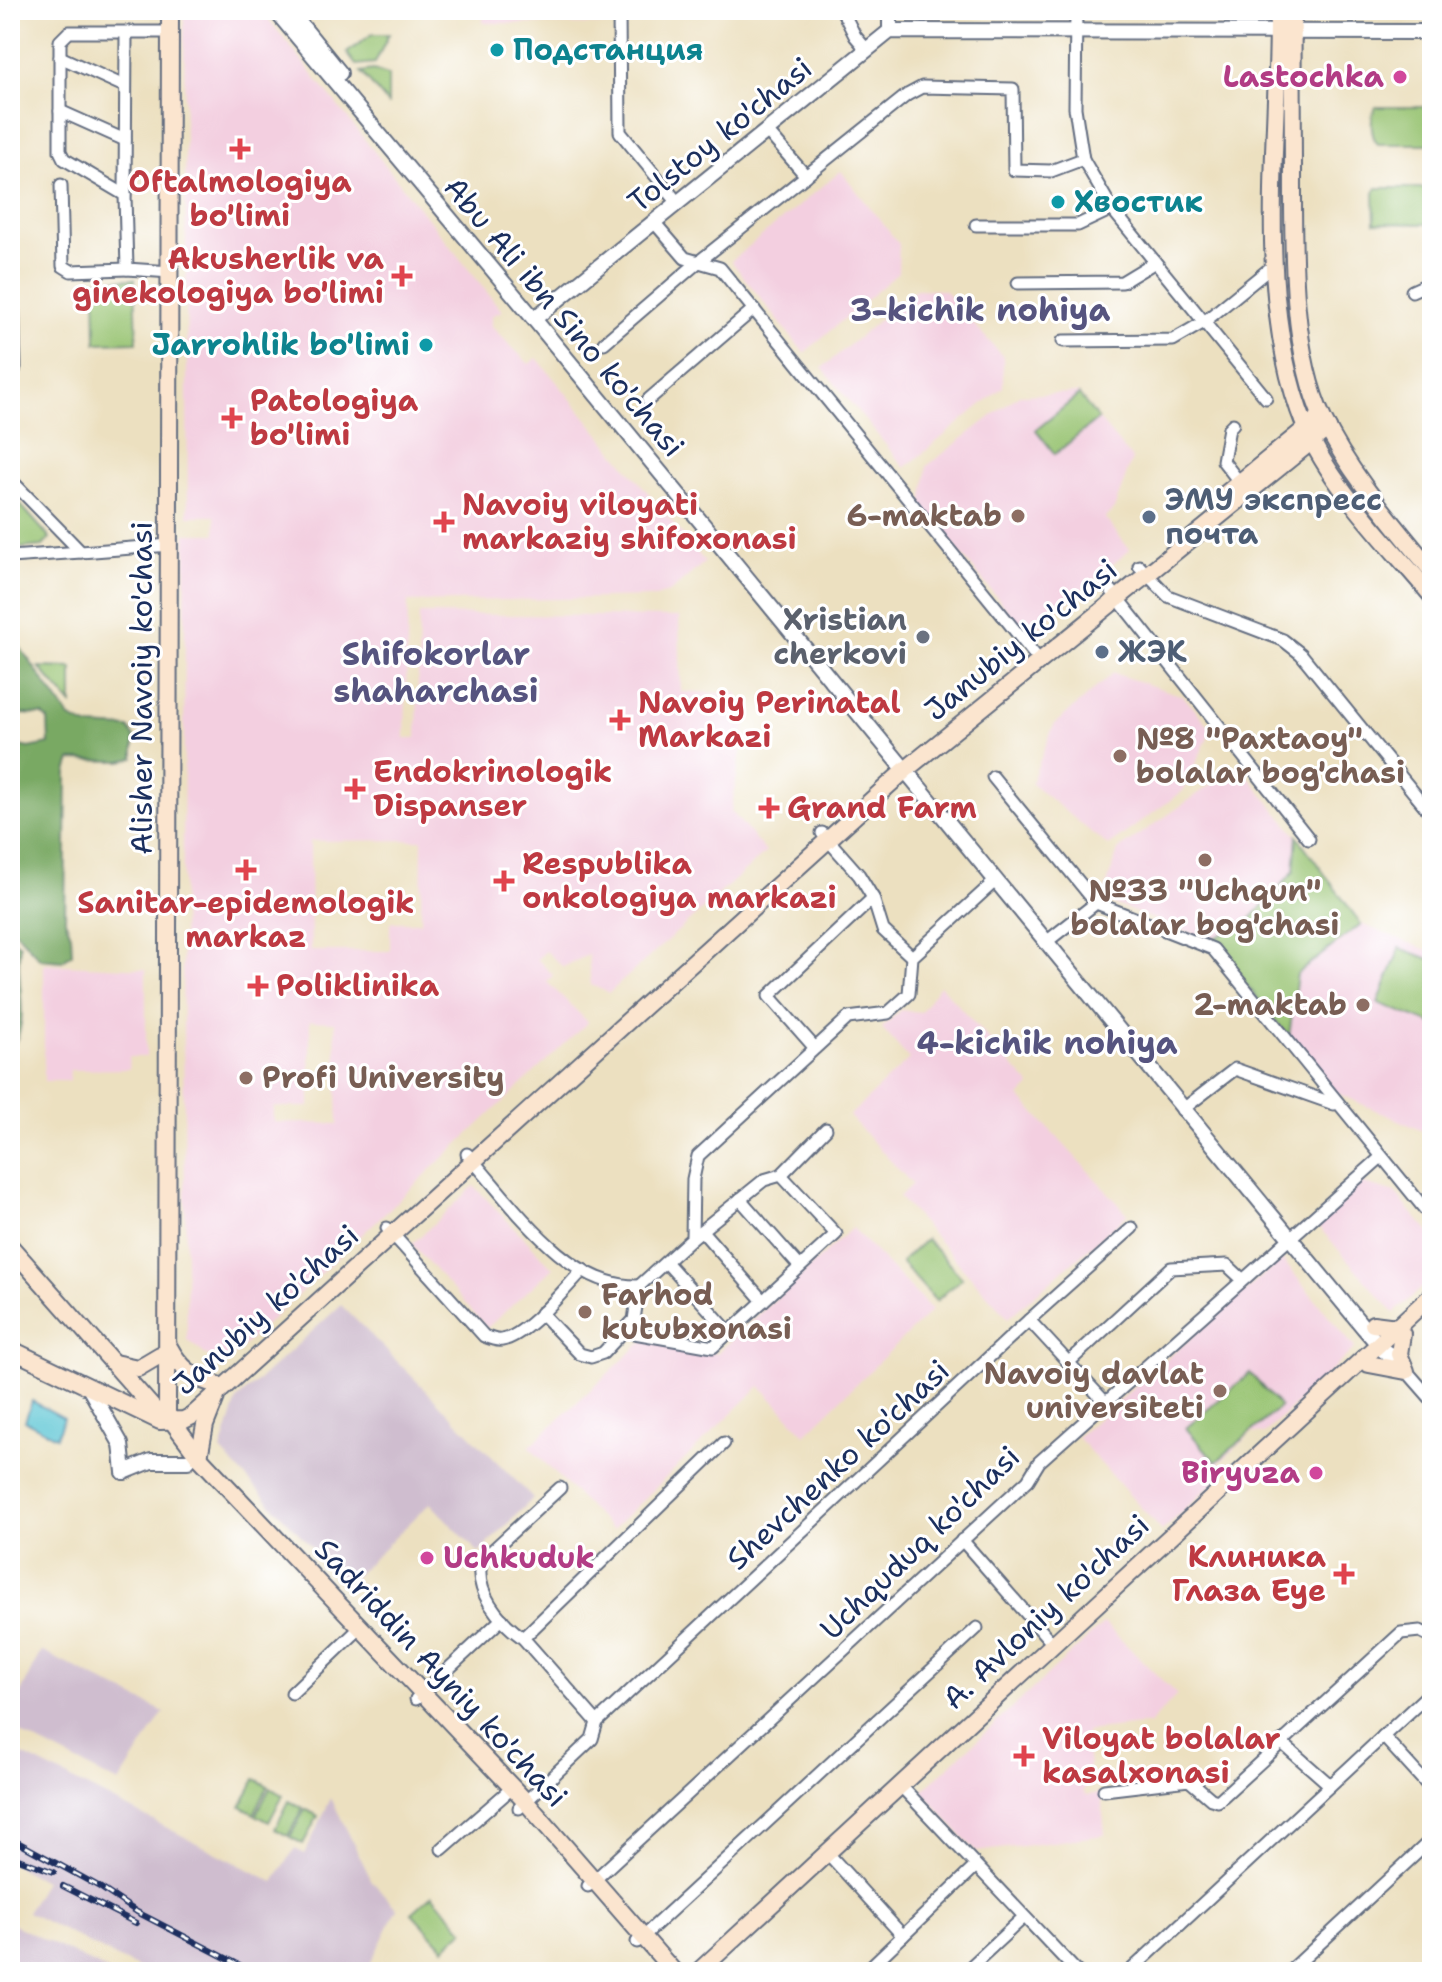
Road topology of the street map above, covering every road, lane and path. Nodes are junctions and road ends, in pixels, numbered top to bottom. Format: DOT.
graph roads {
  1 [pos="13,10"];
  2 [pos="160,10"];
  3 [pos="170,10"];
  4 [pos="275,10"];
  5 [pos="289,10"];
  6 [pos="619,10"];
  7 [pos="842,10"];
  8 [pos="890,10"];
  9 [pos="1076,10"];
  10 [pos="1278,10"];
  11 [pos="1293,10"];
  12 [pos="1077,30"];
  13 [pos="890,31"];
  14 [pos="1286,31"];
  15 [pos="165,32"];
  16 [pos="1432,32"];
  17 [pos="10,33"];
  18 [pos="126,33"];
  19 [pos="867,50"];
  20 [pos="60,57"];
  21 [pos="124,86"];
  22 [pos="60,111"];
  23 [pos="767,131"];
  24 [pos="125,140"];
  25 [pos="1083,159"];
  26 [pos="10,172"];
  27 [pos="806,176"];
  28 [pos="61,185"];
  29 [pos="10,193"];
  30 [pos="125,195"];
  31 [pos="678,203"];
  32 [pos="1112,209"];
  33 [pos="654,222"];
  34 [pos="976,225"];
  35 [pos="1155,262"];
  36 [pos="697,263"];
  37 [pos="1274,265"];
  38 [pos="127,269"];
  39 [pos="166,272"];
  40 [pos="1432,282"];
  41 [pos="1018,283"];
  42 [pos="1412,291"];
  43 [pos="754,309"];
  44 [pos="537,317"];
  45 [pos="1204,322"];
  46 [pos="12,339"];
  47 [pos="1063,341"];
  48 [pos="604,343"];
  49 [pos="10,387"];
  50 [pos="1266,398"];
  51 [pos="648,400"];
  52 [pos="1325,422"];
  53 [pos="1233,424"];
  54 [pos="1309,433"];
  55 [pos="10,479"];
  56 [pos="1240,483"];
  57 [pos="166,545"];
  58 [pos="81,552"];
  59 [pos="10,557"];
  60 [pos="1142,570"];
  61 [pos="1432,571"];
  62 [pos="1111,590"];
  63 [pos="1432,596"];
  64 [pos="1034,654"];
  65 [pos="904,765"];
  66 [pos="993,777"];
  67 [pos="1432,815"];
  68 [pos="825,837"];
  69 [pos="1309,839"];
  70 [pos="994,882"];
  71 [pos="873,898"];
  72 [pos="1096,903"];
  73 [pos="1048,940"];
  74 [pos="912,957"];
  75 [pos="815,1048"];
  76 [pos="1337,1105"];
  77 [pos="1186,1108"];
  78 [pos="826,1129"];
  79 [pos="470,1157"];
  80 [pos="1380,1158"];
  81 [pos="781,1175"];
  82 [pos="740,1199"];
  83 [pos="1432,1218"];
  84 [pos="1132,1228"];
  85 [pos="390,1231"];
  86 [pos="697,1235"];
  87 [pos="1292,1236"];
  88 [pos="10,1246"];
  89 [pos="666,1262"];
  90 [pos="800,1267"];
  91 [pos="583,1270"];
  92 [pos="1242,1279"];
  93 [pos="639,1286"];
  94 [pos="1432,1295"];
  95 [pos="763,1301"];
  96 [pos="1432,1307"];
  97 [pos="541,1313"];
  98 [pos="1029,1320"];
  99 [pos="623,1331"];
  100 [pos="729,1332"];
  101 [pos="1388,1342"];
  102 [pos="10,1349"];
  103 [pos="164,1350"];
  104 [pos="1366,1361"];
  105 [pos="1069,1362"];
  106 [pos="114,1363"];
  107 [pos="217,1387"];
  108 [pos="91,1391"];
  109 [pos="1432,1400"];
  110 [pos="1105,1402"];
  111 [pos="161,1415"];
  112 [pos="724,1443"];
  113 [pos="194,1459"];
  114 [pos="560,1488"];
  115 [pos="962,1540"];
  116 [pos="502,1619"];
  117 [pos="977,1628"];
  118 [pos="357,1630"];
  119 [pos="1432,1637"];
  120 [pos="523,1638"];
  121 [pos="1053,1644"];
  122 [pos="1432,1691"];
  123 [pos="292,1693"];
  124 [pos="419,1696"];
  125 [pos="597,1722"];
  126 [pos="1383,1736"];
  127 [pos="1281,1742"];
  128 [pos="1330,1785"];
  129 [pos="903,1788"];
  130 [pos="1104,1790"];
  131 [pos="1432,1790"];
  132 [pos="509,1791"];
  133 [pos="522,1805"];
  134 [pos="1432,1839"];
  135 [pos="442,1849"];
  136 [pos="833,1859"];
  137 [pos="976,1866"];
  138 [pos="592,1883"];
  139 [pos="1024,1917"];
  140 [pos="903,1936"];
  141 [pos="640,1939"];
  142 [pos="667,1968"];
  143 [pos="710,1970"];
  144 [pos="865,1972"];
  145 [pos="965,1972"];
  146 [pos="1077,1972"];
  147 [pos="1129,1972"];
  148 [pos="1289,1972"];
  1 -- 17 [label="street"];
  2 -- 15 [label="main road, Alisher Navoiy ko'chasi"];
  3 -- 15 [label="main road, Alisher Navoiy ko'chasi"];
  4 -- 44 [label="street, Abu Ali ibn Sino ko'chasi"];
  5 -- 44 [label="street, Abu Ali ibn Sino ko'chasi"];
  6 -- 31 [label="street"];
  7 -- 19 [label="street"];
  8 -- 13 [label="street"];
  9 -- 12 [label="street"];
  10 -- 14 [label="main road"];
  11 -- 14 [label="main road"];
  12 -- 13 [label="street"];
  12 -- 14 [label="street"];
  12 -- 25 [label="street"];
  13 -- 19 [label="street, Tolstoy ko'chasi"];
  14 -- 16 [label="street"];
  14 -- 37 [label="main road"];
  14 -- 52 [label="main road"];
  15 -- 18 [label="street"];
  15 -- 39 [label="main road, Alisher Navoiy ko'chasi"];
  18 -- 20 [label="street"];
  18 -- 21 [label="street"];
  19 -- 23 [label="street, Tolstoy ko'chasi"];
  20 -- 21 [label="street"];
  20 -- 22 [label="street"];
  21 -- 24 [label="street"];
  22 -- 24 [label="street"];
  22 -- 30 [label="street"];
  23 -- 27 [label="street"];
  23 -- 31 [label="street, Tolstoy ko'chasi"];
  24 -- 30 [label="street"];
  25 -- 27 [label="street"];
  25 -- 32 [label="street"];
  26 -- 29 [label="street"];
  27 -- 36 [label="street"];
  28 -- 38 [label="street"];
  29 -- 46 [label="street"];
  30 -- 38 [label="street"];
  31 -- 33 [label="street, Tolstoy ko'chasi"];
  32 -- 34 [label="street"];
  32 -- 35 [label="street"];
  33 -- 36 [label="street"];
  33 -- 44 [label="street, Tolstoy ko'chasi"];
  35 -- 41 [label="street"];
  35 -- 45 [label="street"];
  36 -- 43 [label="street"];
  36 -- 48 [label="street"];
  37 -- 45 [label="street"];
  37 -- 54 [label="main road"];
  38 -- 39 [label="street"];
  39 -- 57 [label="main road, Alisher Navoiy ko'chasi"];
  40 -- 42 [label="street"];
  43 -- 51 [label="street"];
  43 -- 64 [label="street"];
  44 -- 65 [label="street, Abu Ali ibn Sino ko'chasi"];
  45 -- 47 [label="street"];
  45 -- 50 [label="street"];
  46 -- 49 [label="street"];
  52 -- 54 [label="main road, Janubiy ko'chasi"];
  52 -- 61 [label="main road"];
  53 -- 56 [label="street"];
  54 -- 56 [label="main road, Janubiy ko'chasi"];
  54 -- 60 [label="main road, Janubiy ko'chasi"];
  54 -- 63 [label="main road"];
  55 -- 58 [label="street"];
  56 -- 60 [label="main road, Janubiy ko'chasi"];
  57 -- 58 [label="street"];
  57 -- 103 [label="main road, Alisher Navoiy ko'chasi"];
  58 -- 59 [label="street"];
  60 -- 62 [label="main road, Janubiy ko'chasi"];
  60 -- 65 [label="main road, Janubiy ko'chasi"];
  60 -- 67 [label="street"];
  62 -- 64 [label="main road, Janubiy ko'chasi"];
  62 -- 69 [label="street"];
  64 -- 65 [label="main road, Janubiy ko'chasi"];
  65 -- 68 [label="main road, Janubiy ko'chasi"];
  65 -- 70 [label="street, Abu Ali ibn Sino ko'chasi"];
  65 -- 73 [label="street, Abu Ali ibn Sino ko'chasi"];
  66 -- 72 [label="street"];
  68 -- 71 [label="street"];
  68 -- 79 [label="main road, Janubiy ko'chasi"];
  70 -- 73 [label="street, Abu Ali ibn Sino ko'chasi"];
  70 -- 74 [label="street"];
  71 -- 74 [label="street"];
  71 -- 75 [label="street"];
  72 -- 73 [label="street"];
  72 -- 76 [label="street"];
  73 -- 77 [label="street, Abu Ali ibn Sino ko'chasi"];
  74 -- 75 [label="street"];
  75 -- 86 [label="street"];
  76 -- 77 [label="street"];
  76 -- 80 [label="street"];
  77 -- 87 [label="street, Abu Ali ibn Sino ko'chasi"];
  78 -- 81 [label="street"];
  79 -- 85 [label="main road, Janubiy ko'chasi"];
  79 -- 91 [label="street"];
  80 -- 83 [label="street"];
  80 -- 87 [label="street, Uchquduq ko'chasi"];
  81 -- 82 [label="street"];
  81 -- 90 [label="street"];
  82 -- 86 [label="street"];
  82 -- 90 [label="street"];
  84 -- 98 [label="street, Shevchenko ko'chasi"];
  85 -- 97 [label="street"];
  85 -- 107 [label="main road, Janubiy ko'chasi"];
  86 -- 89 [label="street"];
  86 -- 95 [label="street"];
  87 -- 92 [label="street, Uchquduq ko'chasi"];
  87 -- 101 [label="street, Abu Ali ibn Sino ko'chasi"];
  88 -- 106 [label="main road, Sadriddin Ayniy ko'chasi"];
  89 -- 93 [label="street"];
  89 -- 100 [label="street"];
  90 -- 95 [label="street"];
  91 -- 93 [label="street"];
  91 -- 97 [label="street"];
  92 -- 105 [label="street"];
  92 -- 110 [label="street, Uchquduq ko'chasi"];
  93 -- 99 [label="street"];
  94 -- 101 [label="main road, A. Avloniy ko'chasi"];
  95 -- 100 [label="street"];
  96 -- 101 [label="main road, A. Avloniy ko'chasi"];
  97 -- 99 [label="street"];
  98 -- 105 [label="street"];
  98 -- 125 [label="street, Shevchenko ko'chasi"];
  99 -- 100 [label="street"];
  101 -- 104 [label="main road, A. Avloniy ko'chasi"];
  101 -- 104 [label="main road"];
  101 -- 109 [label="street, Abu Ali ibn Sino ko'chasi"];
  102 -- 108 [label="main road"];
  103 -- 106 [label="main road"];
  103 -- 107 [label="main road"];
  103 -- 111 [label="main road, Alisher Navoiy ko'chasi"];
  104 -- 121 [label="main road, A. Avloniy ko'chasi"];
  104 -- 129 [label="main road, A. Avloniy ko'chasi"];
  105 -- 110 [label="street"];
  106 -- 111 [label="main road, Sadriddin Ayniy ko'chasi"];
  107 -- 111 [label="main road, Janubiy ko'chasi"];
  107 -- 113 [label="main road"];
  108 -- 111 [label="main road"];
  108 -- 113 [label="street"];
  110 -- 115 [label="street, Uchquduq ko'chasi"];
  111 -- 113 [label="main road, Sadriddin Ayniy ko'chasi"];
  112 -- 120 [label="street"];
  113 -- 118 [label="main road, Sadriddin Ayniy ko'chasi"];
  114 -- 116 [label="street"];
  115 -- 121 [label="street"];
  115 -- 138 [label="street, Uchquduq ko'chasi"];
  116 -- 120 [label="street"];
  116 -- 124 [label="street"];
  117 -- 141 [label="street"];
  118 -- 123 [label="street"];
  118 -- 124 [label="main road, Sadriddin Ayniy ko'chasi"];
  119 -- 127 [label="street"];
  120 -- 125 [label="street"];
  121 -- 129 [label="main road, A. Avloniy ko'chasi"];
  122 -- 126 [label="street"];
  124 -- 132 [label="main road, Sadriddin Ayniy ko'chasi"];
  125 -- 133 [label="street, Shevchenko ko'chasi"];
  126 -- 128 [label="street"];
  126 -- 131 [label="street"];
  127 -- 128 [label="street"];
  127 -- 130 [label="street"];
  128 -- 147 [label="street"];
  129 -- 136 [label="main road, A. Avloniy ko'chasi"];
  129 -- 137 [label="street"];
  129 -- 143 [label="main road, A. Avloniy ko'chasi"];
  132 -- 133 [label="main road, Sadriddin Ayniy ko'chasi"];
  132 -- 135 [label="street"];
  133 -- 138 [label="main road, Sadriddin Ayniy ko'chasi"];
  134 -- 148 [label="street"];
  136 -- 140 [label="street"];
  136 -- 143 [label="main road, A. Avloniy ko'chasi"];
  137 -- 139 [label="street"];
  137 -- 140 [label="street"];
  138 -- 141 [label="main road, Sadriddin Ayniy ko'chasi"];
  139 -- 145 [label="street"];
  139 -- 146 [label="street"];
  140 -- 144 [label="street"];
  141 -- 142 [label="main road, Sadriddin Ayniy ko'chasi"];
  142 -- 143 [label="main road"];
}
